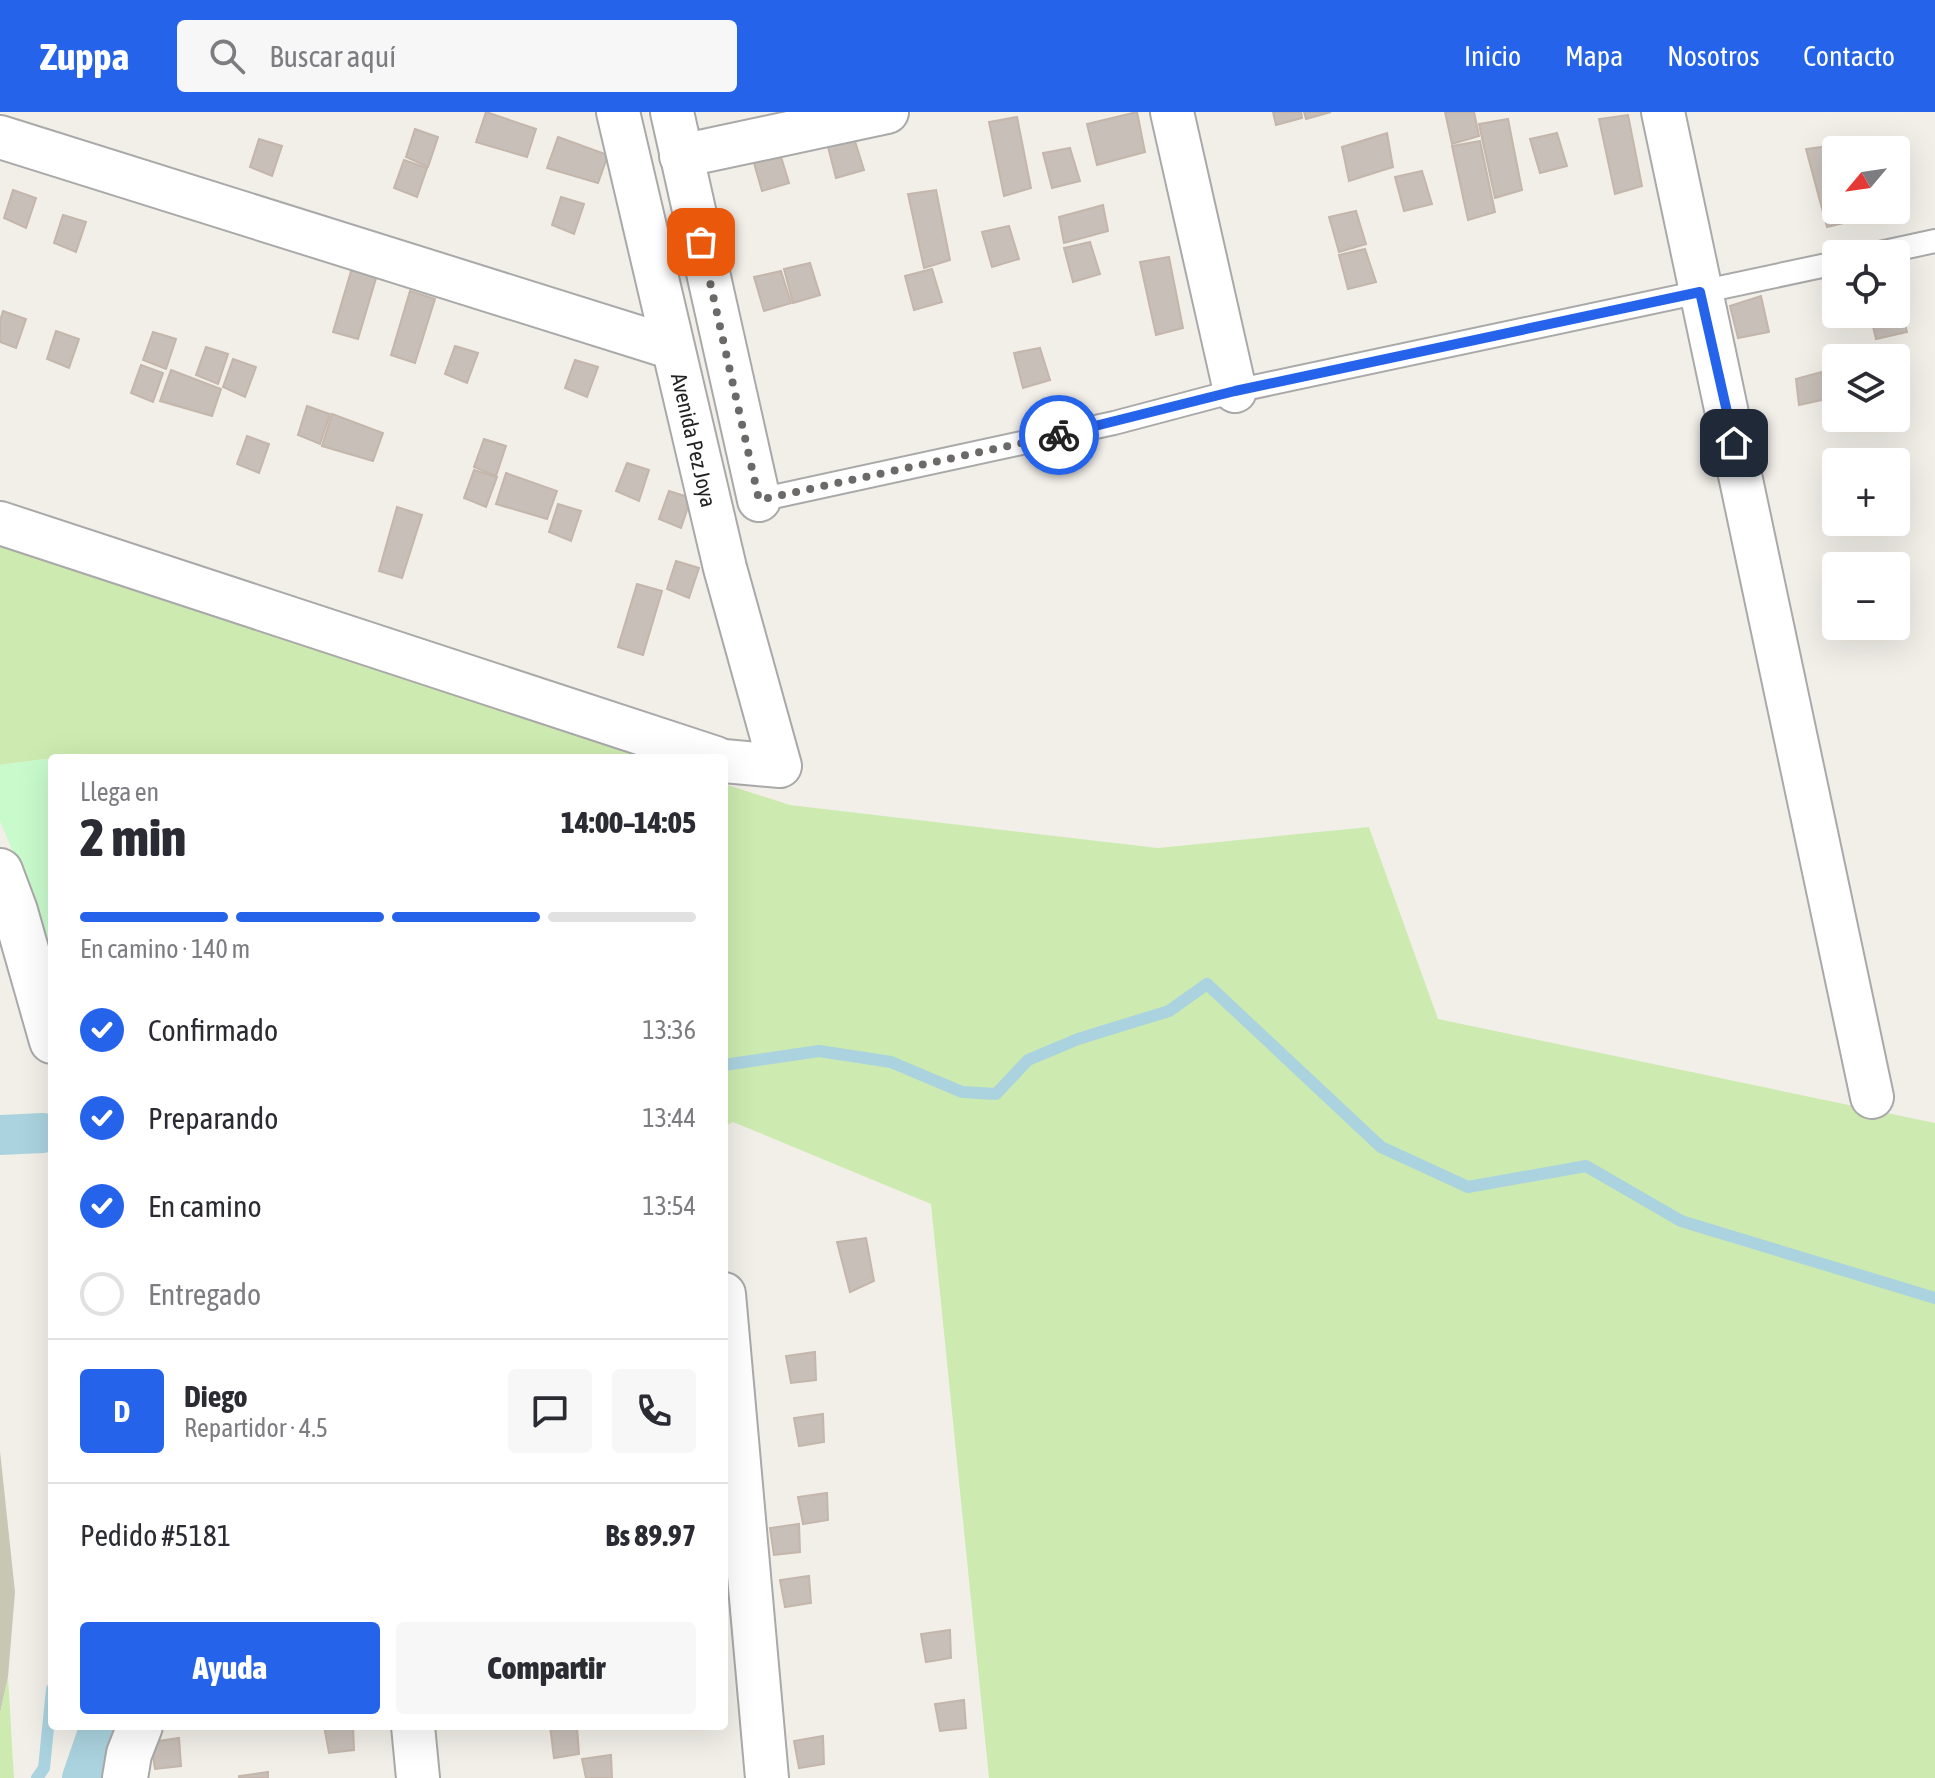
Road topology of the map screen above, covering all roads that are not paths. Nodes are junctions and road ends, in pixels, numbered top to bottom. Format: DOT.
graph roads {
  1 [pos="618,112"];
  2 [pos="672,112"];
  3 [pos="887,112"];
  4 [pos="1172,112"];
  5 [pos="1663,112"];
  6 [pos="0,137"];
  7 [pos="681,156"];
  8 [pos="1935,241"];
  9 [pos="1910,246"];
  10 [pos="1822,266"];
  11 [pos="1700,292"];
  12 [pos="673,348"];
  13 [pos="1235,391"];
  14 [pos="759,500"];
  15 [pos="0,523"];
  16 [pos="704,754"];
  17 [pos="728,761"];
  18 [pos="0,871"];
  19 [pos="48,1027"];
  20 [pos="1872,1097"];
  21 [pos="728,1339"];
  22 [pos="138,1730"];
  23 [pos="413,1730"];
  24 [pos="125,1778"];
  25 [pos="418,1778"];
  26 [pos="767,1778"];
  1 -- 12 [label="street, Avenida Pez Joya"];
  2 -- 7 [label="street"];
  3 -- 7 [label="street"];
  4 -- 13 [label="street"];
  5 -- 11 [label="street"];
  6 -- 12 [label="street"];
  7 -- 14 [label="street"];
  8 -- 9 [label="lane"];
  10 -- 11 [label="lane"];
  11 -- 13 [label="lane"];
  11 -- 20 [label="street"];
  12 -- 17 [label="street, Avenida Pez Joya"];
  13 -- 14 [label="lane"];
  15 -- 16 [label="street"];
  18 -- 19 [label="street"];
  21 -- 26 [label="street"];
  22 -- 24 [label="street"];
  23 -- 25 [label="street"];
}
